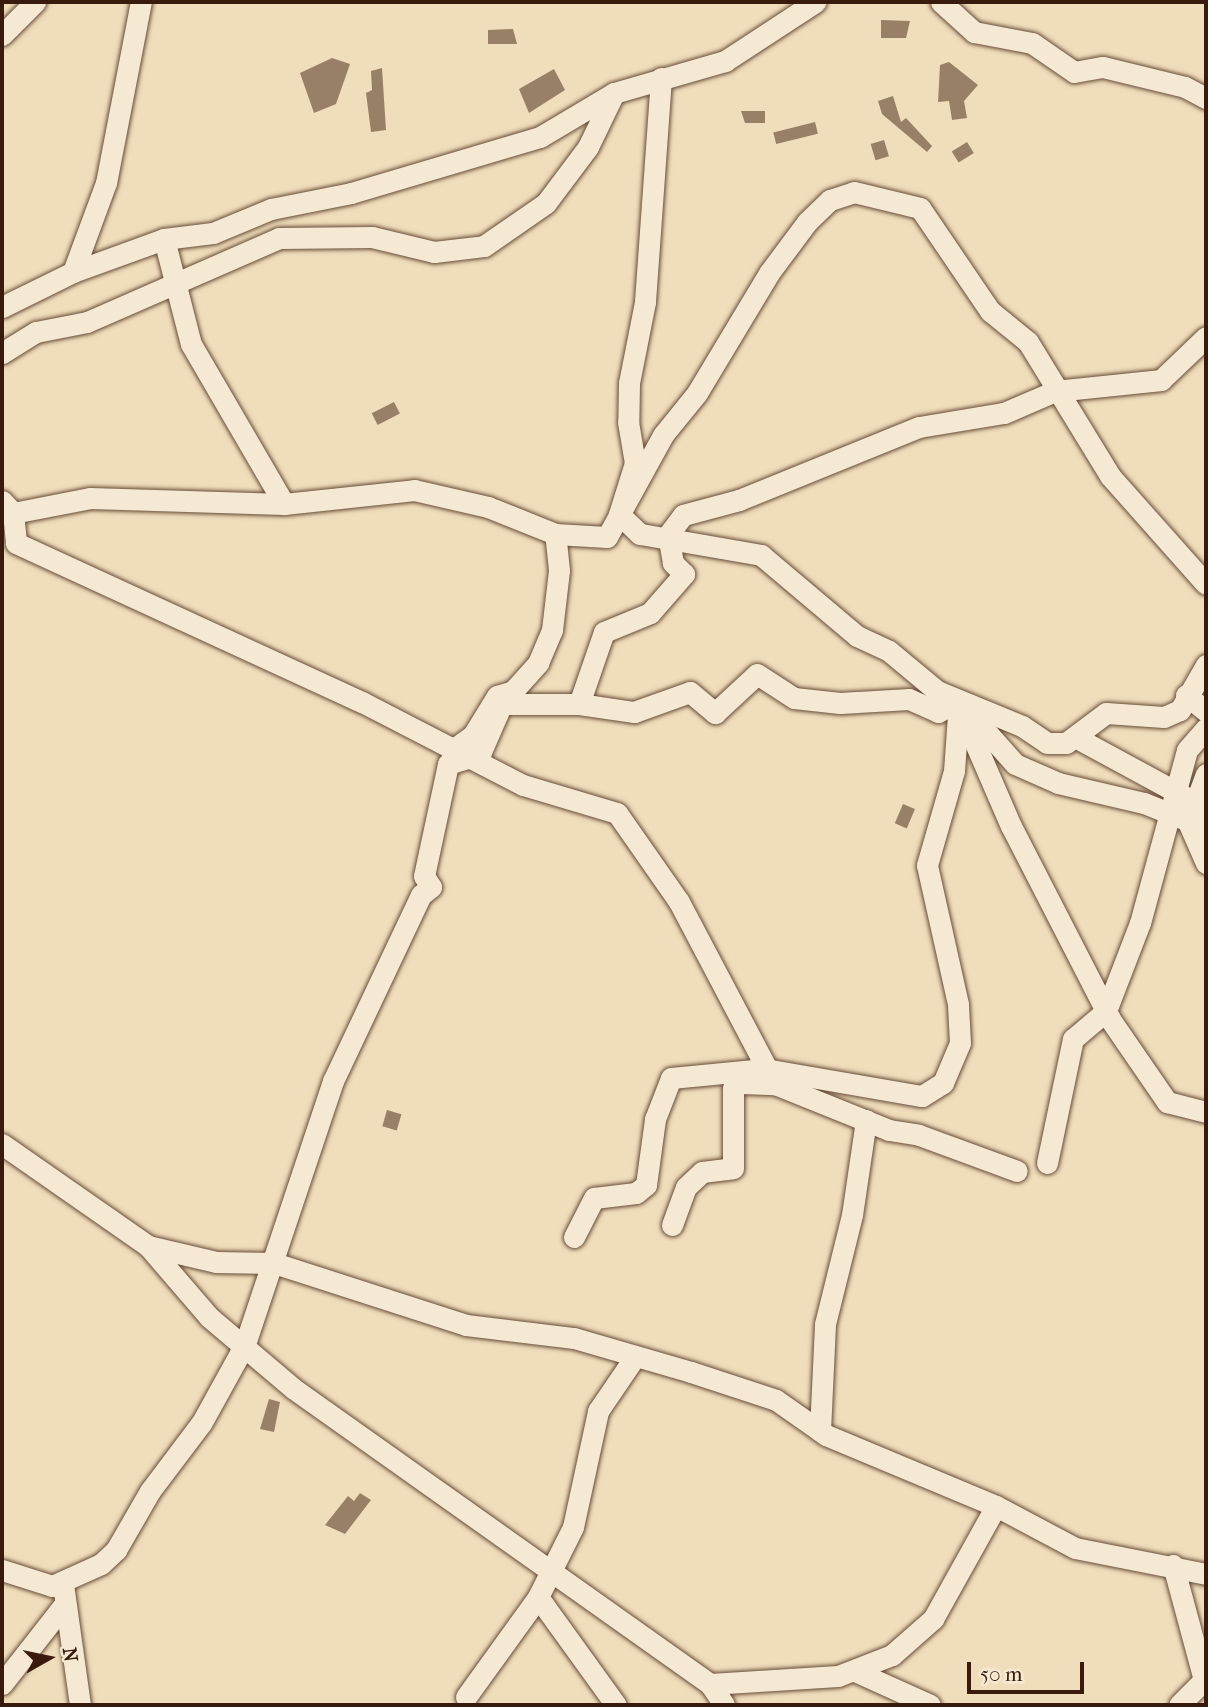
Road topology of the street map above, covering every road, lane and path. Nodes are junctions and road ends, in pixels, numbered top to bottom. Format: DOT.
graph roads {
  1 [pos="35,2"];
  2 [pos="141,2"];
  3 [pos="815,2"];
  4 [pos="941,2"];
  5 [pos="2,35"];
  6 [pos="661,78"];
  7 [pos="614,93"];
  8 [pos="1206,98"];
  9 [pos="164,239"];
  10 [pos="73,272"];
  11 [pos="174,288"];
  12 [pos="2,307"];
  13 [pos="1206,337"];
  14 [pos="2,353"];
  15 [pos="1055,391"];
  16 [pos="284,503"];
  17 [pos="7,507"];
  18 [pos="620,514"];
  19 [pos="555,534"];
  20 [pos="668,535"];
  21 [pos="1206,584"];
  22 [pos="1206,665"];
  23 [pos="1186,695"];
  24 [pos="579,704"];
  25 [pos="959,704"];
  26 [pos="1206,711"];
  27 [pos="1206,728"];
  28 [pos="1075,737"];
  29 [pos="457,754"];
  30 [pos="1206,774"];
  31 [pos="1174,791"];
  32 [pos="1200,805"];
  33 [pos="1168,814"];
  34 [pos="1197,825"];
  35 [pos="1206,863"];
  36 [pos="1107,1011"];
  37 [pos="770,1076"];
  38 [pos="1206,1112"];
  39 [pos="866,1120"];
  40 [pos="2,1144"];
  41 [pos="1047,1163"];
  42 [pos="1017,1171"];
  43 [pos="672,1225"];
  44 [pos="574,1237"];
  45 [pos="148,1246"];
  46 [pos="274,1263"];
  47 [pos="245,1344"];
  48 [pos="634,1358"];
  49 [pos="820,1431"];
  50 [pos="996,1506"];
  51 [pos="1173,1565"];
  52 [pos="2,1570"];
  53 [pos="550,1573"];
  54 [pos="1206,1574"];
  55 [pos="63,1594"];
  56 [pos="538,1597"];
  57 [pos="857,1672"];
  58 [pos="2,1684"];
  59 [pos="466,1697"];
  60 [pos="717,1699"];
  61 [pos="80,1705"];
  62 [pos="616,1705"];
  63 [pos="930,1705"];
  64 [pos="1179,1705"];
  1 -- 5 [label="street"];
  2 -- 10 [label="street"];
  3 -- 6 [label="street"];
  4 -- 8 [label="street"];
  6 -- 7 [label="street"];
  6 -- 18 [label="street"];
  7 -- 9 [label="street"];
  7 -- 11 [label="street"];
  9 -- 10 [label="street"];
  9 -- 11 [label="street"];
  10 -- 12 [label="street"];
  11 -- 14 [label="street"];
  11 -- 16 [label="street"];
  13 -- 15 [label="street"];
  15 -- 18 [label="street"];
  15 -- 20 [label="street"];
  15 -- 21 [label="street"];
  16 -- 17 [label="street"];
  16 -- 19 [label="street"];
  17 -- 29 [label="street"];
  18 -- 19 [label="street"];
  18 -- 20 [label="street"];
  19 -- 29 [label="street"];
  20 -- 24 [label="street"];
  20 -- 25 [label="street"];
  22 -- 23 [label="street"];
  23 -- 26 [label="street"];
  23 -- 28 [label="street"];
  24 -- 25 [label="street"];
  24 -- 29 [label="street"];
  25 -- 28 [label="street"];
  25 -- 33 [label="street"];
  25 -- 36 [label="street"];
  25 -- 37 [label="street"];
  27 -- 31 [label="street"];
  28 -- 31 [label="street"];
  29 -- 37 [label="street"];
  29 -- 46 [label="street"];
  30 -- 32 [label="street"];
  31 -- 32 [label="street"];
  31 -- 33 [label="street"];
  32 -- 34 [label="street"];
  33 -- 34 [label="street"];
  33 -- 36 [label="street"];
  34 -- 35 [label="street"];
  36 -- 38 [label="street"];
  36 -- 41 [label="street"];
  37 -- 39 [label="street"];
  37 -- 43 [label="street"];
  37 -- 44 [label="street"];
  39 -- 42 [label="street"];
  39 -- 49 [label="street"];
  40 -- 45 [label="street"];
  45 -- 46 [label="street"];
  45 -- 47 [label="street"];
  46 -- 47 [label="street"];
  46 -- 48 [label="street"];
  47 -- 53 [label="street"];
  47 -- 55 [label="street"];
  48 -- 49 [label="street"];
  48 -- 53 [label="street"];
  49 -- 50 [label="street"];
  50 -- 51 [label="street"];
  50 -- 57 [label="street"];
  51 -- 54 [label="street"];
  51 -- 64 [label="street"];
  52 -- 55 [label="street"];
  53 -- 56 [label="street"];
  53 -- 60 [label="street"];
  55 -- 58 [label="street"];
  55 -- 61 [label="street"];
  56 -- 59 [label="street"];
  56 -- 62 [label="street"];
  57 -- 60 [label="street"];
  57 -- 63 [label="street"];
}
